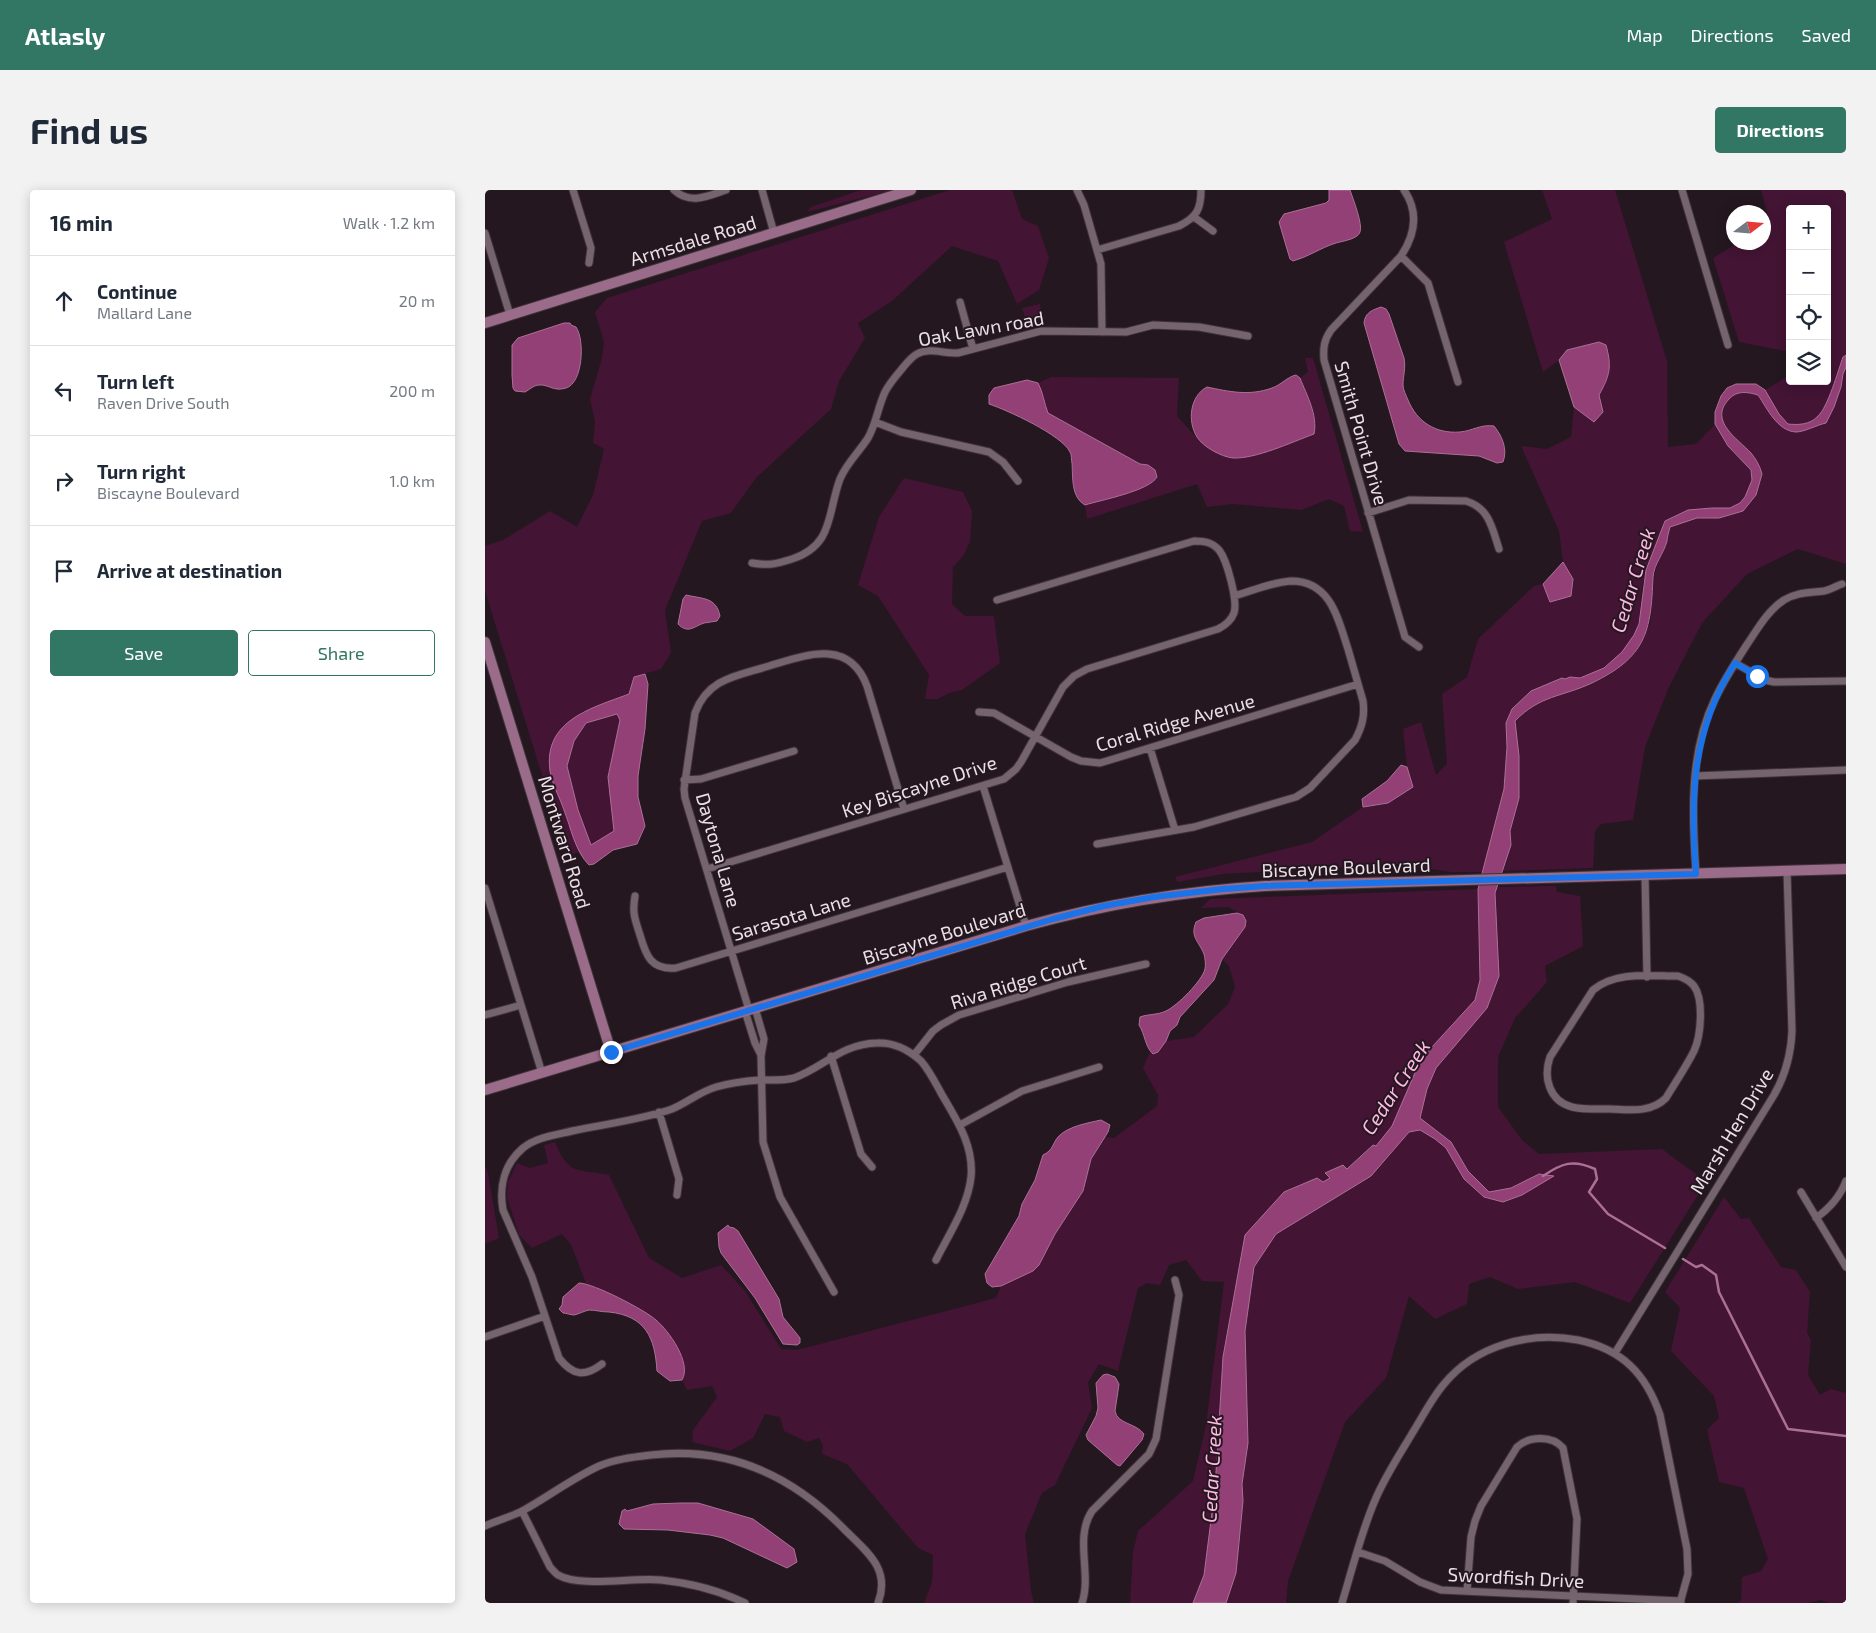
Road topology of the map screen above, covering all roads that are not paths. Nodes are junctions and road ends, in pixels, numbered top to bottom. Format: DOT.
graph roads {
  1 [pos="573,190"];
  2 [pos="726,190"];
  3 [pos="762,190"];
  4 [pos="911,190"];
  5 [pos="1072,190"];
  6 [pos="1077,190"];
  7 [pos="1201,190"];
  8 [pos="1404,190"];
  9 [pos="1682,190"];
  10 [pos="677,193"];
  11 [pos="1080,198"];
  12 [pos="1194,217"];
  13 [pos="1213,232"];
  14 [pos="485,233"];
  15 [pos="774,233"];
  16 [pos="1097,250"];
  17 [pos="1401,256"];
  18 [pos="589,263"];
  19 [pos="960,302"];
  20 [pos="510,315"];
  21 [pos="485,323"];
  22 [pos="1102,332"];
  23 [pos="1248,336"];
  24 [pos="1728,345"];
  25 [pos="973,348"];
  26 [pos="1458,382"];
  27 [pos="875,422"];
  28 [pos="1018,482"];
  29 [pos="1369,513"];
  30 [pos="1499,548"];
  31 [pos="751,563"];
  32 [pos="1842,584"];
  33 [pos="1234,596"];
  34 [pos="997,600"];
  35 [pos="485,642"];
  36 [pos="1419,647"];
  37 [pos="1735,663"];
  38 [pos="1846,681"];
  39 [pos="1358,684"];
  40 [pos="979,712"];
  41 [pos="1035,736"];
  42 [pos="1150,748"];
  43 [pos="794,751"];
  44 [pos="1846,770"];
  45 [pos="1695,776"];
  46 [pos="684,780"];
  47 [pos="983,786"];
  48 [pos="904,809"];
  49 [pos="1175,830"];
  50 [pos="1097,844"];
  51 [pos="1008,867"];
  52 [pos="707,869"];
  53 [pos="1846,869"];
  54 [pos="1787,871"];
  55 [pos="1696,874"];
  56 [pos="1645,875"];
  57 [pos="485,888"];
  58 [pos="635,896"];
  59 [pos="1026,926"];
  60 [pos="731,951"];
  61 [pos="1146,964"];
  62 [pos="1647,976"];
  63 [pos="521,1004"];
  64 [pos="750,1010"];
  65 [pos="485,1015"];
  66 [pos="611,1052"];
  67 [pos="914,1055"];
  68 [pos="761,1056"];
  69 [pos="831,1056"];
  70 [pos="1099,1067"];
  71 [pos="542,1073"];
  72 [pos="762,1080"];
  73 [pos="485,1090"];
  74 [pos="659,1112"];
  75 [pos="960,1125"];
  76 [pos="873,1167"];
  77 [pos="1846,1181"];
  78 [pos="1801,1192"];
  79 [pos="677,1195"];
  80 [pos="1816,1218"];
  81 [pos="936,1260"];
  82 [pos="1846,1267"];
  83 [pos="1175,1280"];
  84 [pos="834,1292"];
  85 [pos="545,1316"];
  86 [pos="485,1337"];
  87 [pos="1615,1353"];
  88 [pos="602,1364"];
  89 [pos="522,1511"];
  90 [pos="485,1526"];
  91 [pos="1358,1552"];
  92 [pos="1467,1590"];
  93 [pos="1573,1600"];
  94 [pos="1681,1602"];
  95 [pos="745,1603"];
  96 [pos="878,1603"];
  97 [pos="1082,1603"];
  98 [pos="1342,1603"];
  1 -- 18 [label="street"];
  2 -- 10 [label="street"];
  3 -- 15 [label="street"];
  4 -- 15 [label="street, Armsdale Road"];
  5 -- 11 [label="street"];
  6 -- 11 [label="street"];
  7 -- 12 [label="street"];
  8 -- 17 [label="street, Smith Point Drive"];
  9 -- 24 [label="street"];
  11 -- 16 [label="street"];
  12 -- 13 [label="street"];
  12 -- 16 [label="street"];
  14 -- 20 [label="street"];
  15 -- 20 [label="street, Armsdale Road"];
  16 -- 22 [label="street"];
  17 -- 26 [label="street"];
  17 -- 29 [label="street, Smith Point Drive"];
  19 -- 25 [label="street"];
  20 -- 21 [label="street, Armsdale Road"];
  22 -- 23 [label="street, Oak Lawn road"];
  22 -- 25 [label="street, Oak Lawn road"];
  25 -- 27 [label="street, Oak Lawn road"];
  27 -- 28 [label="street"];
  27 -- 31 [label="street, Oak Lawn road"];
  29 -- 30 [label="street"];
  29 -- 36 [label="street, Smith Point Drive"];
  32 -- 37 [label="street"];
  33 -- 34 [label="street"];
  33 -- 39 [label="street"];
  33 -- 41 [label="street, Key Biscayne Drive"];
  35 -- 66 [label="street, Montward Road"];
  37 -- 38 [label="street"];
  37 -- 45 [label="street"];
  39 -- 42 [label="street, Coral Ridge Avenue"];
  39 -- 49 [label="street"];
  40 -- 41 [label="street, Coral Ridge Avenue"];
  41 -- 42 [label="street, Coral Ridge Avenue"];
  41 -- 47 [label="street, Key Biscayne Drive"];
  42 -- 49 [label="street"];
  43 -- 46 [label="street"];
  44 -- 45 [label="street"];
  45 -- 55 [label="street"];
  46 -- 48 [label="street, Daytona Lane"];
  46 -- 52 [label="street, Daytona Lane"];
  47 -- 48 [label="street, Key Biscayne Drive"];
  47 -- 51 [label="street"];
  48 -- 52 [label="street, Key Biscayne Drive"];
  49 -- 50 [label="street"];
  51 -- 59 [label="street"];
  51 -- 60 [label="street, Sarasota Lane"];
  52 -- 60 [label="street, Daytona Lane"];
  53 -- 54 [label="street, Biscayne Boulevard"];
  54 -- 55 [label="street, Biscayne Boulevard"];
  54 -- 87 [label="street, Marsh Hen Drive"];
  55 -- 56 [label="street, Biscayne Boulevard"];
  56 -- 59 [label="street, Biscayne Boulevard"];
  56 -- 62 [label="street"];
  57 -- 63 [label="street"];
  58 -- 60 [label="street, Sarasota Lane"];
  59 -- 64 [label="street, Biscayne Boulevard"];
  60 -- 64 [label="street, Daytona Lane"];
  61 -- 67 [label="street, Riva Ridge Court"];
  62 -- 62 [label="street"];
  63 -- 65 [label="street"];
  63 -- 71 [label="street"];
  64 -- 66 [label="street, Biscayne Boulevard"];
  64 -- 68 [label="street"];
  64 -- 68 [label="street, Daytona Lane"];
  66 -- 71 [label="street, Biscayne Boulevard"];
  67 -- 69 [label="street"];
  67 -- 75 [label="street"];
  68 -- 72 [label="street, Daytona Lane"];
  69 -- 72 [label="street"];
  69 -- 76 [label="street"];
  70 -- 75 [label="street"];
  71 -- 73 [label="street, Biscayne Boulevard"];
  72 -- 74 [label="street"];
  72 -- 84 [label="street, Daytona Lane"];
  74 -- 79 [label="street"];
  74 -- 85 [label="street"];
  75 -- 81 [label="street"];
  77 -- 80 [label="street"];
  78 -- 80 [label="street"];
  80 -- 82 [label="street"];
  83 -- 97 [label="street"];
  85 -- 86 [label="street"];
  85 -- 88 [label="street"];
  87 -- 91 [label="street"];
  87 -- 94 [label="street"];
  89 -- 90 [label="street"];
  89 -- 95 [label="street"];
  89 -- 96 [label="street"];
  91 -- 92 [label="street, Swordfish Drive"];
  91 -- 98 [label="street"];
  92 -- 93 [label="street, Swordfish Drive"];
  92 -- 93 [label="street"];
  93 -- 94 [label="street, Swordfish Drive"];
}
